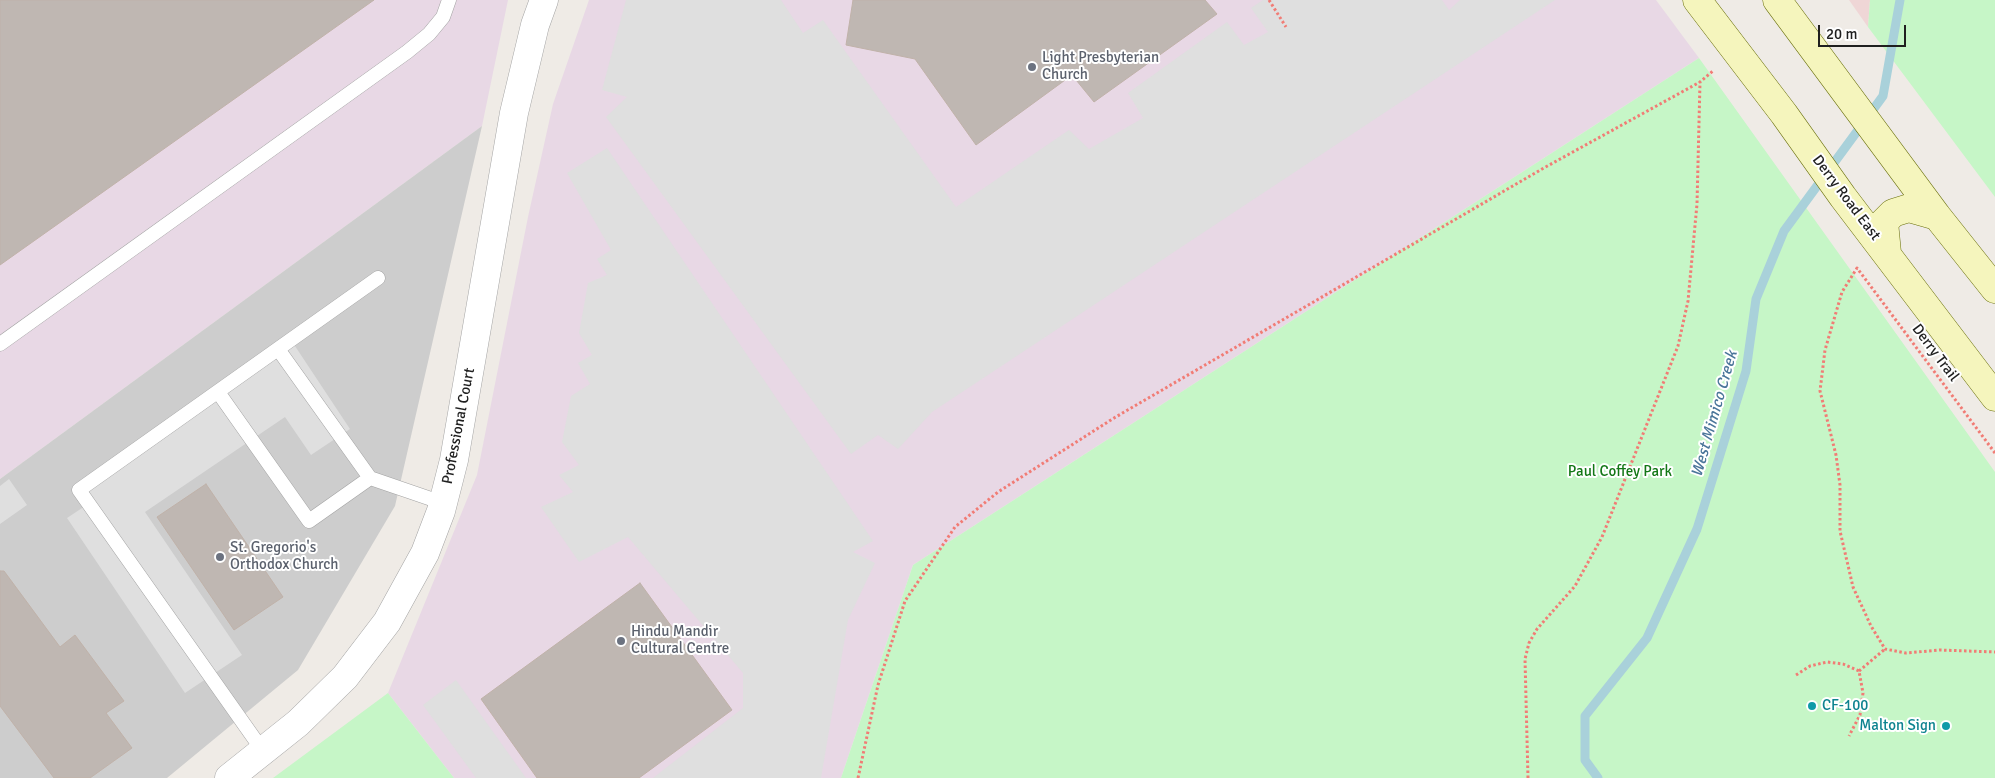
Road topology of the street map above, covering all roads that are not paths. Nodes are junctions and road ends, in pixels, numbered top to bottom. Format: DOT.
graph roads {
  1 [pos="449,0"];
  2 [pos="544,0"];
  3 [pos="1697,0"];
  4 [pos="1777,0"];
  5 [pos="1937,216"];
  6 [pos="1887,253"];
  7 [pos="378,278"];
  8 [pos="1995,289"];
  9 [pos="0,344"];
  10 [pos="278,349"];
  11 [pos="218,392"];
  12 [pos="1995,397"];
  13 [pos="370,478"];
  14 [pos="443,503"];
  15 [pos="263,751"];
  16 [pos="229,778"];
  1 -- 9 [label="lane"];
  2 -- 14 [label="street, Professional Court"];
  3 -- 6 [label="main road, Derry Road East"];
  4 -- 5 [label="main road"];
  5 -- 6 [label="main road"];
  5 -- 8 [label="main road"];
  6 -- 12 [label="main road, Derry Road East"];
  7 -- 10 [label="lane"];
  10 -- 11 [label="lane"];
  10 -- 13 [label="lane"];
  11 -- 13 [label="lane"];
  11 -- 15 [label="lane"];
  13 -- 14 [label="lane"];
  14 -- 15 [label="street, Professional Court"];
  15 -- 16 [label="street, Professional Court"];
}
